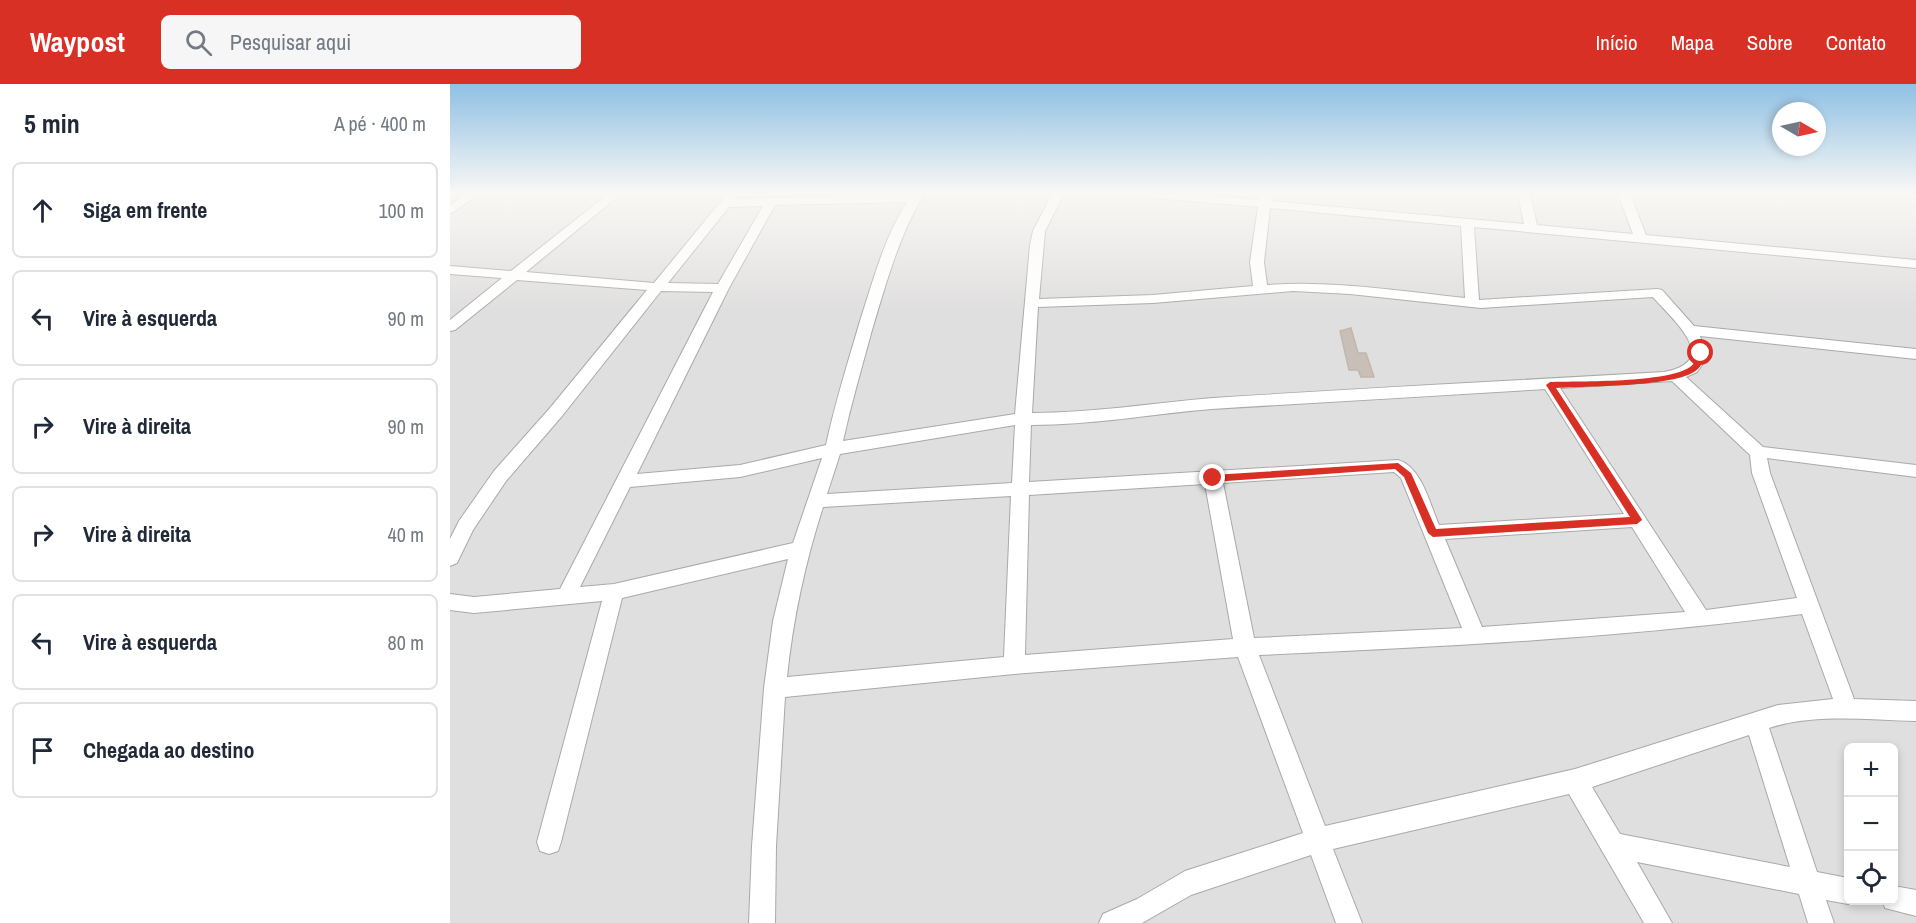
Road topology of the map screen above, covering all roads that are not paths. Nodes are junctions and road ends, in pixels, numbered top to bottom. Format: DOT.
graph roads {
  1 [pos="566,233"];
  2 [pos="701,233"];
  3 [pos="753,233"];
  4 [pos="897,233"];
  5 [pos="1039,233"];
  6 [pos="1263,233"];
  7 [pos="1468,233"];
  8 [pos="1582,233"];
  9 [pos="1639,233"];
  10 [pos="1641,238"];
  11 [pos="1916,264"];
  12 [pos="450,270"];
  13 [pos="513,275"];
  14 [pos="657,287"];
  15 [pos="722,288"];
  16 [pos="1261,290"];
  17 [pos="1033,303"];
  18 [pos="1472,303"];
  19 [pos="450,327"];
  20 [pos="1690,330"];
  21 [pos="1916,354"];
  22 [pos="1676,375"];
  23 [pos="1550,385"];
  24 [pos="1023,419"];
  25 [pos="833,449"];
  26 [pos="1759,453"];
  27 [pos="1914,474"];
  28 [pos="1213,478"];
  29 [pos="625,481"];
  30 [pos="1020,490"];
  31 [pos="817,501"];
  32 [pos="1637,520"];
  33 [pos="1433,533"];
  34 [pos="800,549"];
  35 [pos="450,558"];
  36 [pos="614,592"];
  37 [pos="566,596"];
  38 [pos="450,602"];
  39 [pos="1810,605"];
  40 [pos="1701,619"];
  41 [pos="1476,636"];
  42 [pos="1245,647"];
  43 [pos="1014,665"];
  44 [pos="775,688"];
  45 [pos="1847,709"];
  46 [pos="1916,711"];
  47 [pos="1756,723"];
  48 [pos="1575,781"];
  49 [pos="1319,840"];
  50 [pos="549,842"];
  51 [pos="1613,845"];
  52 [pos="1809,885"];
  53 [pos="1844,890"];
  54 [pos="1898,900"];
  55 [pos="1916,903"];
  56 [pos="762,923"];
  57 [pos="1112,923"];
  58 [pos="1349,923"];
  59 [pos="1659,923"];
  60 [pos="1821,923"];
  1 -- 13 [label="street"];
  2 -- 14 [label="street"];
  3 -- 15 [label="street"];
  4 -- 25 [label="street"];
  5 -- 17 [label="street"];
  6 -- 16 [label="street"];
  7 -- 18 [label="street"];
  8 -- 10 [label="street"];
  9 -- 10 [label="street"];
  10 -- 11 [label="street"];
  12 -- 13 [label="street"];
  13 -- 14 [label="street"];
  13 -- 19 [label="street"];
  14 -- 15 [label="street"];
  14 -- 35 [label="street"];
  15 -- 29 [label="street"];
  16 -- 17 [label="street"];
  16 -- 18 [label="street"];
  17 -- 24 [label="street"];
  18 -- 20 [label="street"];
  20 -- 21 [label="street"];
  20 -- 22 [label="street"];
  22 -- 23 [label="street"];
  22 -- 26 [label="street"];
  23 -- 24 [label="street"];
  23 -- 32 [label="street"];
  24 -- 25 [label="street"];
  24 -- 30 [label="street"];
  25 -- 29 [label="street"];
  25 -- 31 [label="street"];
  26 -- 27 [label="street"];
  26 -- 39 [label="street"];
  28 -- 30 [label="street"];
  28 -- 33 [label="street"];
  28 -- 42 [label="street"];
  29 -- 37 [label="street"];
  30 -- 31 [label="street"];
  30 -- 43 [label="street"];
  31 -- 34 [label="street"];
  32 -- 33 [label="street"];
  32 -- 40 [label="street"];
  33 -- 41 [label="street"];
  34 -- 36 [label="street"];
  34 -- 44 [label="street"];
  36 -- 37 [label="street"];
  36 -- 50 [label="street"];
  37 -- 38 [label="street"];
  39 -- 40 [label="street"];
  39 -- 45 [label="street"];
  40 -- 41 [label="street"];
  41 -- 42 [label="street"];
  42 -- 43 [label="street"];
  42 -- 49 [label="street"];
  43 -- 44 [label="street"];
  44 -- 56 [label="street"];
  45 -- 46 [label="street"];
  45 -- 47 [label="street"];
  47 -- 48 [label="street"];
  47 -- 52 [label="street"];
  48 -- 49 [label="street"];
  48 -- 51 [label="street"];
  49 -- 57 [label="street"];
  49 -- 58 [label="street"];
  51 -- 52 [label="street"];
  51 -- 59 [label="street"];
  52 -- 53 [label="street"];
  52 -- 60 [label="street"];
  54 -- 55 [label="street"];
}
